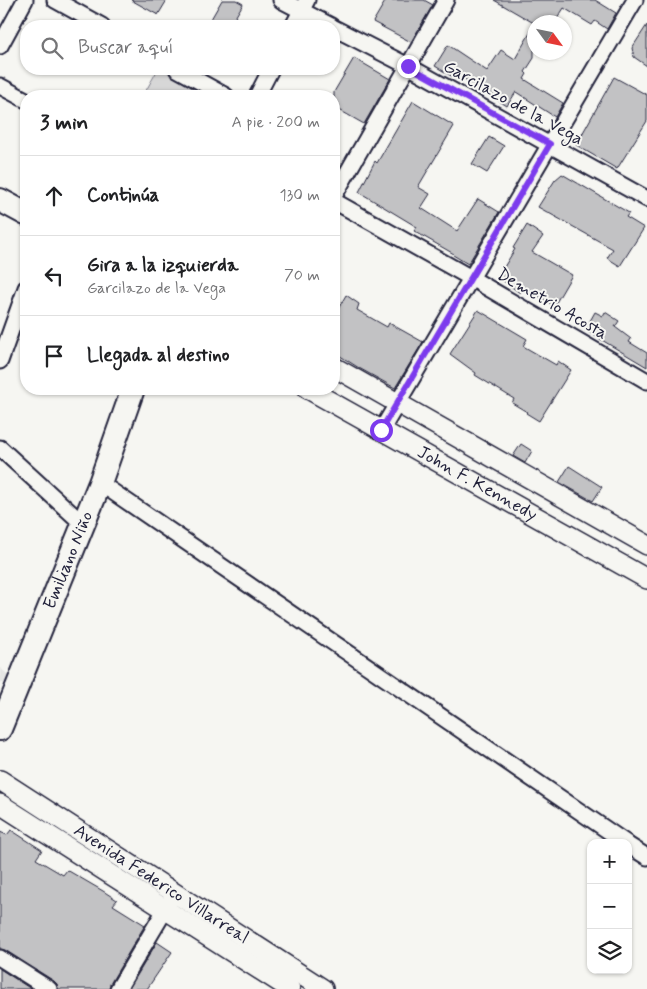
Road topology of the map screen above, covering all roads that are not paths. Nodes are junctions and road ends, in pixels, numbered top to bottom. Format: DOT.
graph roads {
  1 [pos="25,0"];
  2 [pos="55,0"];
  3 [pos="281,0"];
  4 [pos="446,0"];
  5 [pos="635,0"];
  6 [pos="304,5"];
  7 [pos="91,20"];
  8 [pos="296,20"];
  9 [pos="323,20"];
  10 [pos="340,31"];
  11 [pos="0,46"];
  12 [pos="408,66"];
  13 [pos="188,75"];
  14 [pos="268,75"];
  15 [pos="0,86"];
  16 [pos="215,90"];
  17 [pos="260,90"];
  18 [pos="20,97"];
  19 [pos="550,144"];
  20 [pos="340,185"];
  21 [pos="647,199"];
  22 [pos="0,200"];
  23 [pos="340,204"];
  24 [pos="20,211"];
  25 [pos="471,278"];
  26 [pos="20,305"];
  27 [pos="0,361"];
  28 [pos="340,371"];
  29 [pos="647,381"];
  30 [pos="131,395"];
  31 [pos="319,395"];
  32 [pos="397,404"];
  33 [pos="381,430"];
  34 [pos="0,448"];
  35 [pos="100,483"];
  36 [pos="83,524"];
  37 [pos="647,545"];
  38 [pos="647,579"];
  39 [pos="0,729"];
  40 [pos="0,780"];
  41 [pos="0,804"];
  42 [pos="620,839"];
  43 [pos="632,847"];
  44 [pos="647,857"];
  45 [pos="175,893"];
  46 [pos="165,909"];
  47 [pos="0,958"];
  48 [pos="48,989"];
  49 [pos="118,989"];
  50 [pos="290,989"];
  51 [pos="323,989"];
  1 -- 11 [label="street"];
  2 -- 7 [label="street"];
  3 -- 6 [label="street, Garcilazo de la Vega"];
  4 -- 12 [label="street"];
  5 -- 19 [label="street"];
  6 -- 8 [label="street"];
  6 -- 9 [label="street, Garcilazo de la Vega"];
  10 -- 12 [label="street, Garcilazo de la Vega"];
  12 -- 19 [label="street, Garcilazo de la Vega"];
  12 -- 20 [label="street"];
  13 -- 16 [label="street"];
  14 -- 17 [label="street"];
  15 -- 18 [label="street"];
  19 -- 21 [label="street, Garcilazo de la Vega"];
  19 -- 25 [label="street"];
  22 -- 24 [label="main road"];
  23 -- 25 [label="street, Demetrio Acosta"];
  25 -- 29 [label="street, Demetrio Acosta"];
  25 -- 32 [label="street"];
  26 -- 27 [label="street"];
  28 -- 32 [label="street, John F. Kennedy"];
  30 -- 35 [label="main road, Emiliano Niño"];
  31 -- 33 [label="street, John F. Kennedy"];
  32 -- 33 [label="street"];
  32 -- 37 [label="street, John F. Kennedy"];
  33 -- 38 [label="street, John F. Kennedy"];
  34 -- 36 [label="street"];
  35 -- 36 [label="main road, Emiliano Niño"];
  35 -- 42 [label="street"];
  36 -- 39 [label="main road, Emiliano Niño"];
  40 -- 45 [label="street, Avenida Federico Villarreal"];
  41 -- 46 [label="street, Avenida Federico Villarreal"];
  43 -- 44 [label="street"];
  45 -- 46 [label="street"];
  45 -- 51 [label="street, Avenida Federico Villarreal"];
  46 -- 49 [label="street"];
  46 -- 50 [label="street, Avenida Federico Villarreal"];
  47 -- 48 [label="street"];
}
